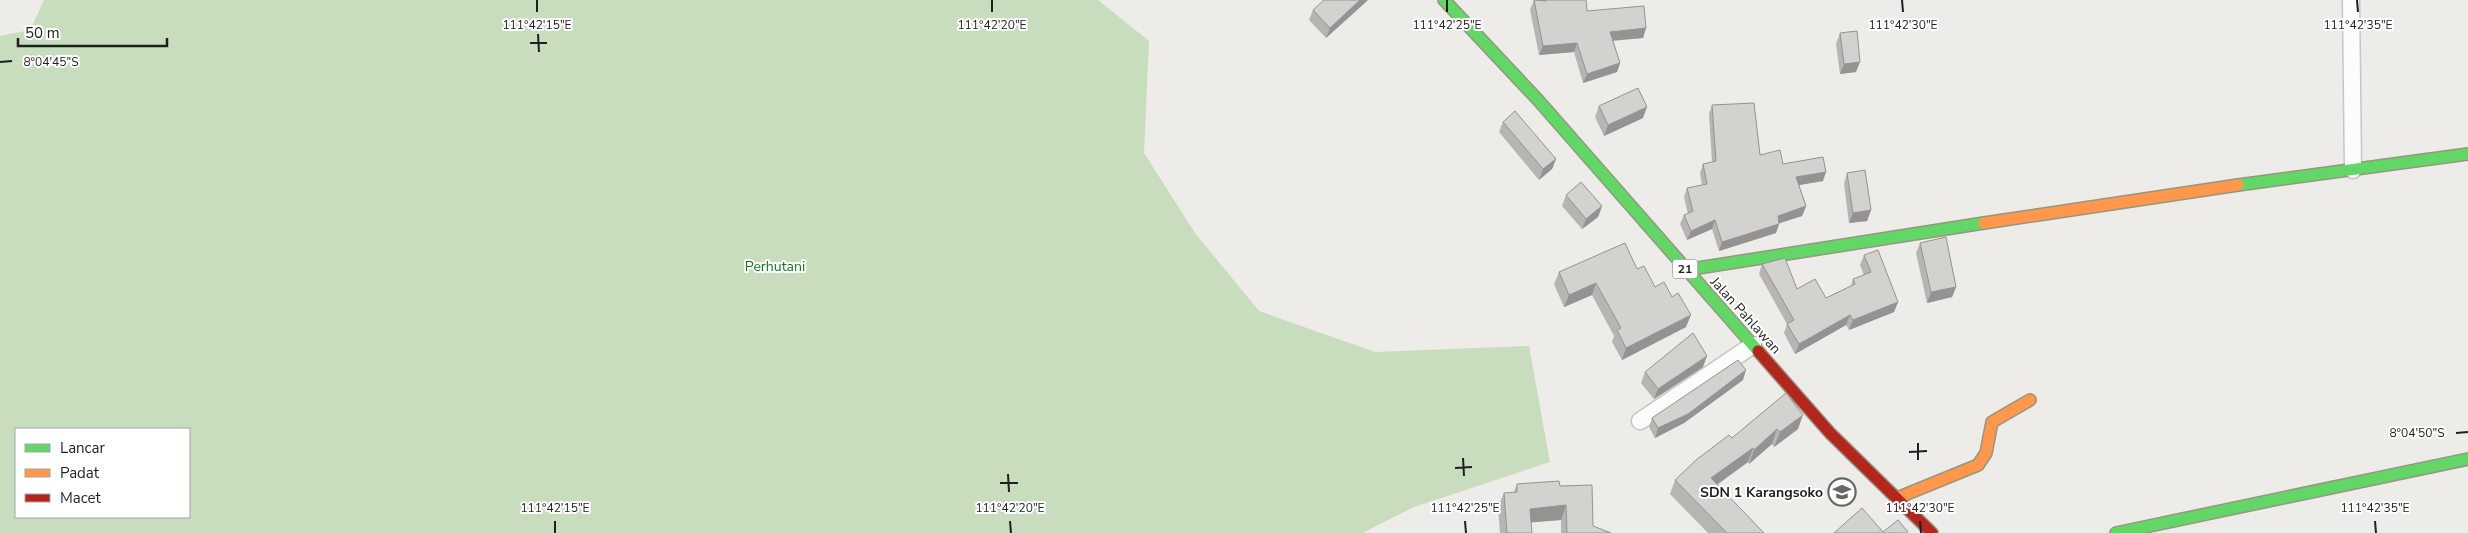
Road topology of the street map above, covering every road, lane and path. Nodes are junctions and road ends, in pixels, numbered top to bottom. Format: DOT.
graph roads {
  1 [pos="1444,0"];
  2 [pos="2352,0"];
  3 [pos="2468,154"];
  4 [pos="2353,170"];
  5 [pos="1685,270"];
  6 [pos="1752,345"];
  7 [pos="2030,400"];
  8 [pos="1640,421"];
  9 [pos="2468,459"];
  10 [pos="1897,498"];
  11 [pos="1932,533"];
  12 [pos="2116,533"];
  1 -- 5 [label="main road, Jalan Pahlawan / 21"];
  2 -- 4 [label="street"];
  3 -- 4 [label="main road"];
  4 -- 5 [label="main road"];
  5 -- 6 [label="main road, Jalan Pahlawan / 21"];
  6 -- 8 [label="street"];
  6 -- 10 [label="main road, Jalan Pahlawan / 21"];
  7 -- 10 [label="main road"];
  9 -- 12 [label="main road"];
  10 -- 11 [label="main road, Jalan Pahlawan / 21"];
}
